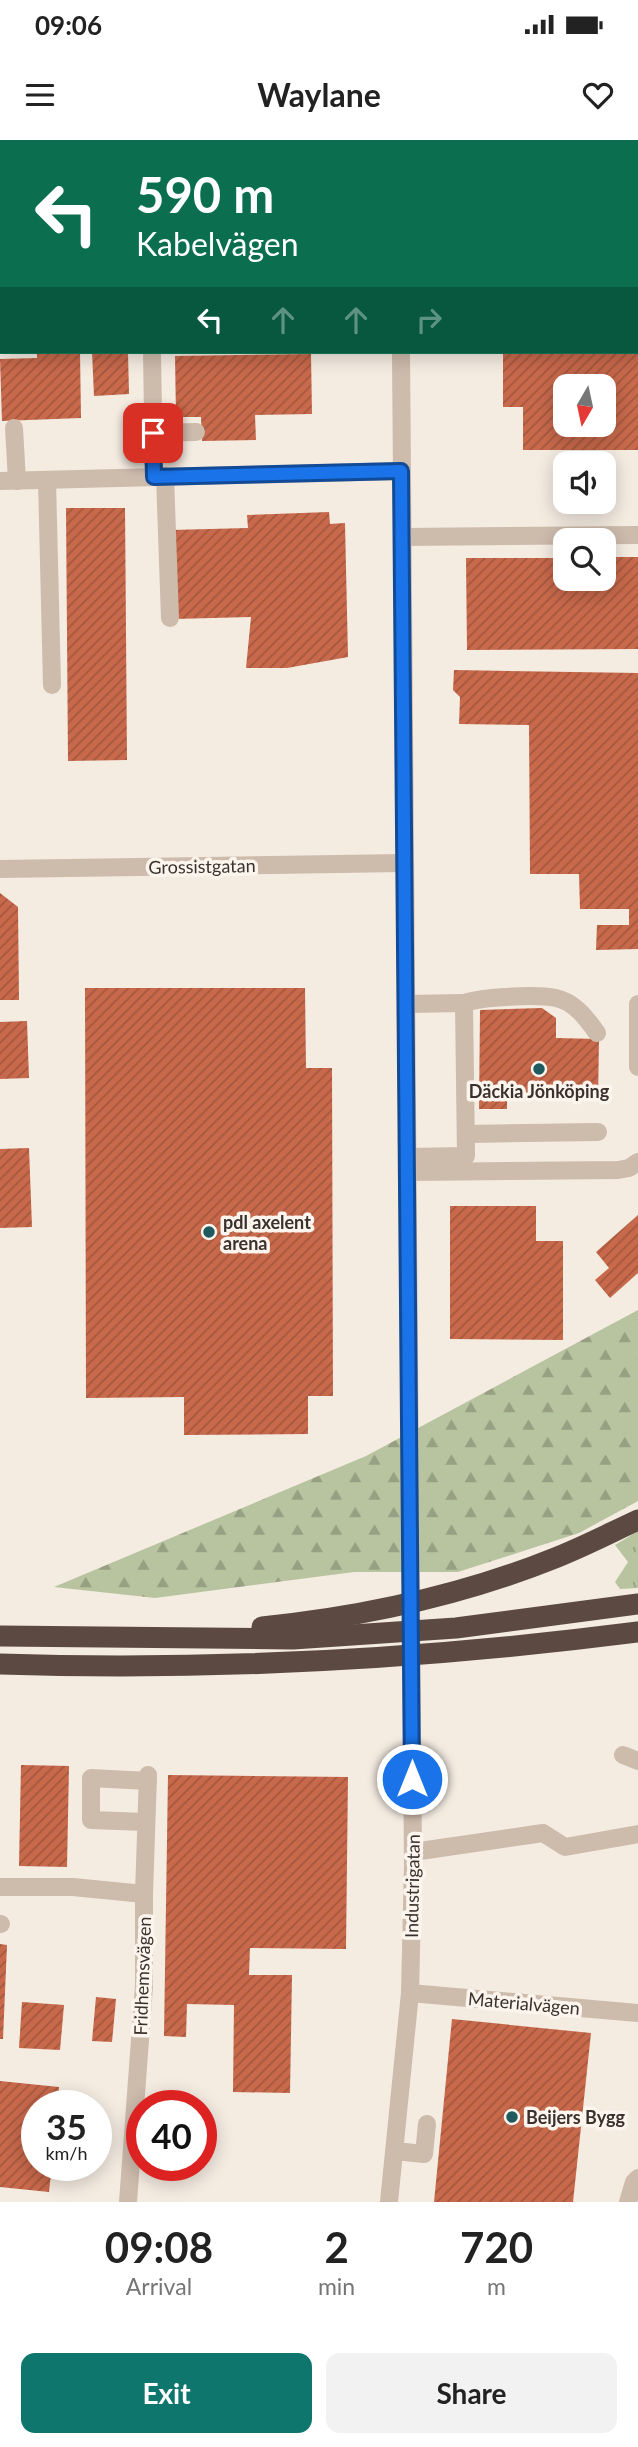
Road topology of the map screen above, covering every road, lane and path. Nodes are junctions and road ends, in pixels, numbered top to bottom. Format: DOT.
graph roads {
  1 [pos="152,354"];
  2 [pos="401,354"];
  3 [pos="14,428"];
  4 [pos="196,432"];
  5 [pos="153,433"];
  6 [pos="401,471"];
  7 [pos="160,476"];
  8 [pos="47,480"];
  9 [pos="8,481"];
  10 [pos="638,535"];
  11 [pos="402,537"];
  12 [pos="170,618"];
  13 [pos="52,685"];
  14 [pos="403,863"];
  15 [pos="0,869"];
  16 [pos="464,1003"];
  17 [pos="407,1004"];
  18 [pos="638,1004"];
  19 [pos="597,1033"];
  20 [pos="638,1067"];
  21 [pos="598,1132"];
  22 [pos="466,1134"];
  23 [pos="638,1161"];
  24 [pos="407,1165"];
  25 [pos="638,1520"];
  26 [pos="638,1604"];
  27 [pos="355,1624"];
  28 [pos="638,1632"];
  29 [pos="0,1636"];
  30 [pos="0,1664"];
  31 [pos="146,1822"];
  32 [pos="638,1834"];
  33 [pos="413,1852"];
  34 [pos="0,1887"];
  35 [pos="144,1894"];
  36 [pos="410,1993"];
  37 [pos="638,2013"];
  38 [pos="427,2124"];
  39 [pos="395,2151"];
  40 [pos="638,2178"];
  41 [pos="128,2202"];
  42 [pos="389,2202"];
  43 [pos="628,2202"];
  1 -- 5 [label="street"];
  2 -- 6 [label="street, Industrigatan"];
  3 -- 9 [label="street"];
  4 -- 5 [label="street"];
  5 -- 7 [label="street"];
  6 -- 7 [label="street"];
  6 -- 11 [label="street, Industrigatan"];
  7 -- 8 [label="street"];
  7 -- 12 [label="street"];
  8 -- 9 [label="street"];
  8 -- 13 [label="street"];
  10 -- 11 [label="street"];
  11 -- 14 [label="street, Industrigatan"];
  14 -- 15 [label="street, Grossistgatan"];
  14 -- 17 [label="street, Industrigatan"];
  16 -- 17 [label="street"];
  16 -- 19 [label="street"];
  16 -- 22 [label="street"];
  17 -- 24 [label="street, Industrigatan"];
  18 -- 20 [label="street"];
  21 -- 22 [label="street"];
  22 -- 24 [label="street"];
  23 -- 24 [label="street"];
  24 -- 33 [label="street, Industrigatan"];
  25 -- 27 [label="highway"];
  26 -- 27 [label="highway"];
  27 -- 29 [label="highway"];
  28 -- 30 [label="highway"];
  31 -- 31 [label="street"];
  31 -- 35 [label="street"];
  32 -- 33 [label="street"];
  33 -- 36 [label="street, Industrigatan"];
  34 -- 35 [label="street, Fridhemsvägen"];
  35 -- 41 [label="street, Fridhemsvägen"];
  36 -- 37 [label="street, Materialvägen"];
  36 -- 39 [label="street, Industrigatan"];
  38 -- 39 [label="street"];
  39 -- 42 [label="street, Industrigatan"];
  40 -- 43 [label="street"];
}
